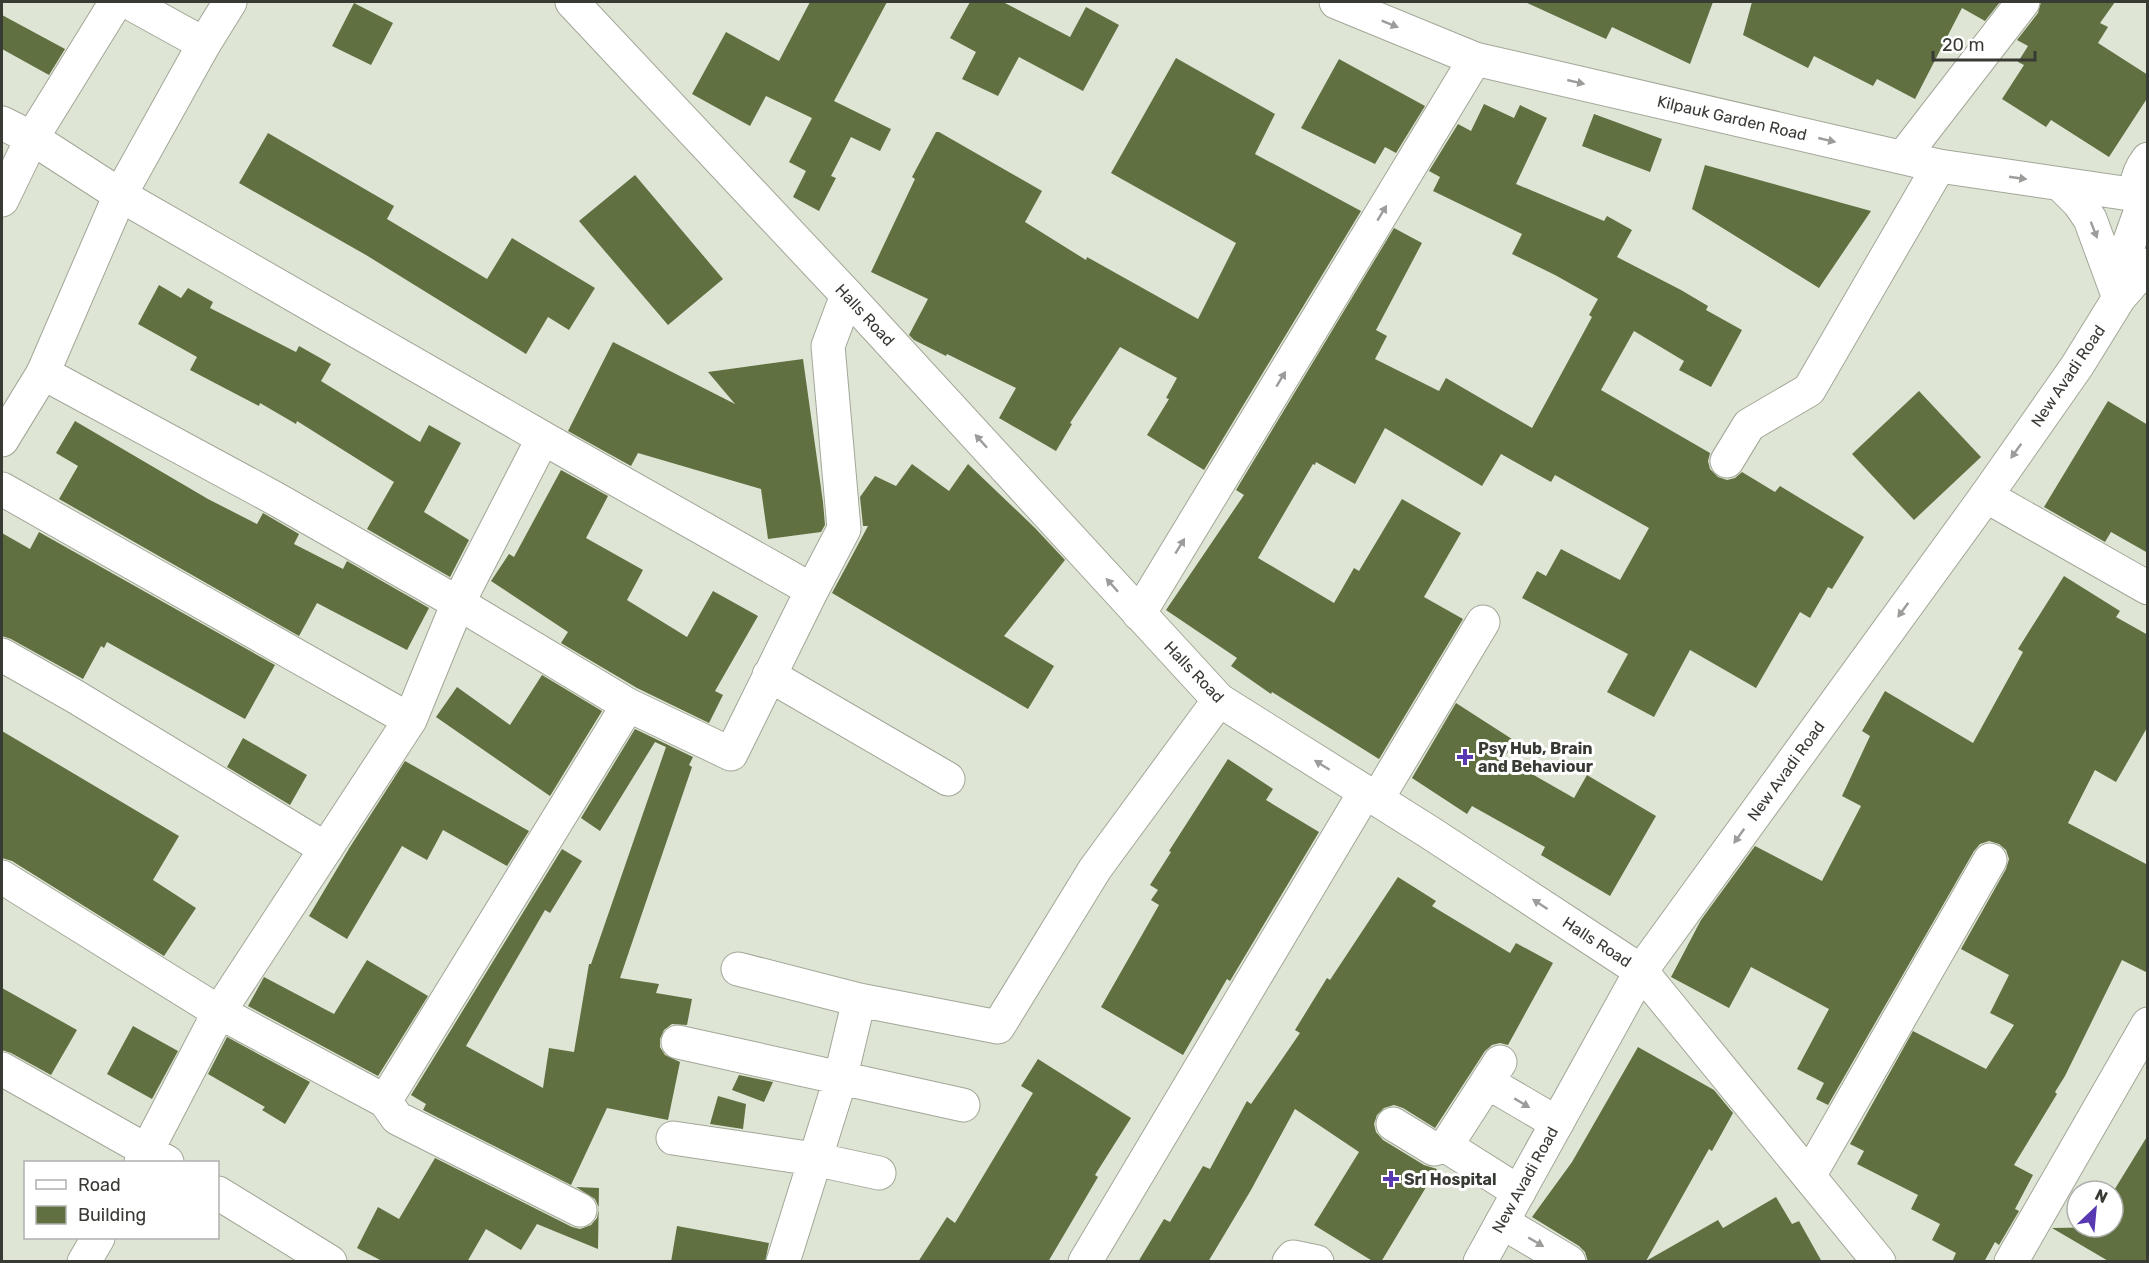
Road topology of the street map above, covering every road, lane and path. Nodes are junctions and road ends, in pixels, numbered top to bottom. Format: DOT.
graph roads {
  1 [pos="116,2"];
  2 [pos="128,2"];
  3 [pos="230,2"];
  4 [pos="572,2"];
  5 [pos="1336,2"];
  6 [pos="2023,2"];
  7 [pos="204,44"];
  8 [pos="1475,58"];
  9 [pos="2,123"];
  10 [pos="32,138"];
  11 [pos="1903,157"];
  12 [pos="2148,159"];
  13 [pos="1940,166"];
  14 [pos="2060,184"];
  15 [pos="120,195"];
  16 [pos="2,201"];
  17 [pos="2142,205"];
  18 [pos="2148,265"];
  19 [pos="847,295"];
  20 [pos="2119,298"];
  21 [pos="42,373"];
  22 [pos="543,438"];
  23 [pos="2,440"];
  24 [pos="1727,461"];
  25 [pos="2,489"];
  26 [pos="1986,496"];
  27 [pos="2148,588"];
  28 [pos="812,590"];
  29 [pos="458,603"];
  30 [pos="1139,614"];
  31 [pos="1483,622"];
  32 [pos="2,655"];
  33 [pos="769,675"];
  34 [pos="1218,700"];
  35 [pos="628,705"];
  36 [pos="410,720"];
  37 [pos="948,779"];
  38 [pos="1371,795"];
  39 [pos="326,849"];
  40 [pos="1990,860"];
  41 [pos="2,877"];
  42 [pos="738,969"];
  43 [pos="1641,971"];
  44 [pos="859,1000"];
  45 [pos="219,1012"];
  46 [pos="2148,1024"];
  47 [pos="678,1042"];
  48 [pos="2,1069"];
  49 [pos="840,1080"];
  50 [pos="385,1101"];
  51 [pos="963,1106"];
  52 [pos="1557,1123"];
  53 [pos="1394,1124"];
  54 [pos="673,1138"];
  55 [pos="1446,1146"];
  56 [pos="152,1159"];
  57 [pos="814,1159"];
  58 [pos="879,1173"];
  59 [pos="1809,1176"];
  60 [pos="1519,1192"];
  61 [pos="219,1194"];
  62 [pos="580,1210"];
  63 [pos="1502,1222"];
  64 [pos="97,1239"];
  65 [pos="84,1262"];
  66 [pos="330,1262"];
  67 [pos="783,1262"];
  68 [pos="1085,1262"];
  69 [pos="1289,1262"];
  70 [pos="1317,1262"];
  71 [pos="1480,1262"];
  72 [pos="1569,1262"];
  73 [pos="1879,1262"];
  74 [pos="2011,1262"];
  1 -- 10 [label="street"];
  2 -- 7 [label="street"];
  3 -- 7 [label="street"];
  4 -- 19 [label="street, Halls Road"];
  5 -- 8 [label="street, Kilpauk Garden Road, one-way"];
  6 -- 11 [label="street"];
  7 -- 15 [label="street"];
  8 -- 11 [label="street, Kilpauk Garden Road, one-way"];
  30 -- 8 [label="street, one-way"];
  9 -- 10 [label="street"];
  10 -- 15 [label="street"];
  10 -- 16 [label="street"];
  11 -- 13 [label="street, Kilpauk Garden Road"];
  12 -- 17 [label="street"];
  13 -- 14 [label="street, Kilpauk Garden Road, one-way"];
  13 -- 24 [label="street"];
  14 -- 17 [label="street, Kilpauk Garden Road"];
  14 -- 20 [label="street, one-way"];
  15 -- 21 [label="street"];
  15 -- 22 [label="street"];
  17 -- 20 [label="street, New Avadi Road"];
  18 -- 20 [label="street, New Avadi Road"];
  19 -- 28 [label="street"];
  30 -- 19 [label="street, Halls Road, one-way"];
  20 -- 26 [label="street, New Avadi Road, one-way"];
  21 -- 23 [label="street"];
  21 -- 29 [label="street"];
  22 -- 28 [label="street"];
  22 -- 29 [label="street"];
  25 -- 36 [label="street"];
  26 -- 27 [label="street"];
  26 -- 43 [label="street, New Avadi Road, one-way"];
  28 -- 33 [label="street"];
  29 -- 35 [label="street"];
  29 -- 36 [label="street"];
  30 -- 34 [label="street, Halls Road"];
  31 -- 38 [label="street"];
  32 -- 39 [label="street"];
  33 -- 35 [label="street"];
  33 -- 37 [label="street"];
  38 -- 34 [label="street, Halls Road, one-way"];
  34 -- 44 [label="street"];
  35 -- 50 [label="street"];
  36 -- 39 [label="street"];
  43 -- 38 [label="street, Halls Road, one-way"];
  38 -- 68 [label="street"];
  39 -- 45 [label="street"];
  40 -- 59 [label="street"];
  41 -- 45 [label="street"];
  42 -- 44 [label="street"];
  43 -- 52 [label="street, New Avadi Road"];
  43 -- 59 [label="street, Halls Road"];
  44 -- 49 [label="street"];
  45 -- 50 [label="street"];
  45 -- 56 [label="street"];
  46 -- 74 [label="street"];
  47 -- 49 [label="street"];
  48 -- 56 [label="street"];
  49 -- 51 [label="street"];
  49 -- 57 [label="street"];
  50 -- 62 [label="street"];
  55 -- 52 [label="street, one-way"];
  52 -- 60 [label="street, New Avadi Road"];
  53 -- 55 [label="street"];
  54 -- 57 [label="street"];
  55 -- 60 [label="street"];
  57 -- 58 [label="street"];
  57 -- 67 [label="street"];
  59 -- 73 [label="street, Halls Road"];
  60 -- 63 [label="street, New Avadi Road"];
  61 -- 66 [label="street"];
  63 -- 71 [label="street, New Avadi Road"];
  63 -- 72 [label="street, one-way"];
  64 -- 65 [label="street"];
  69 -- 70 [label="street"];
}
